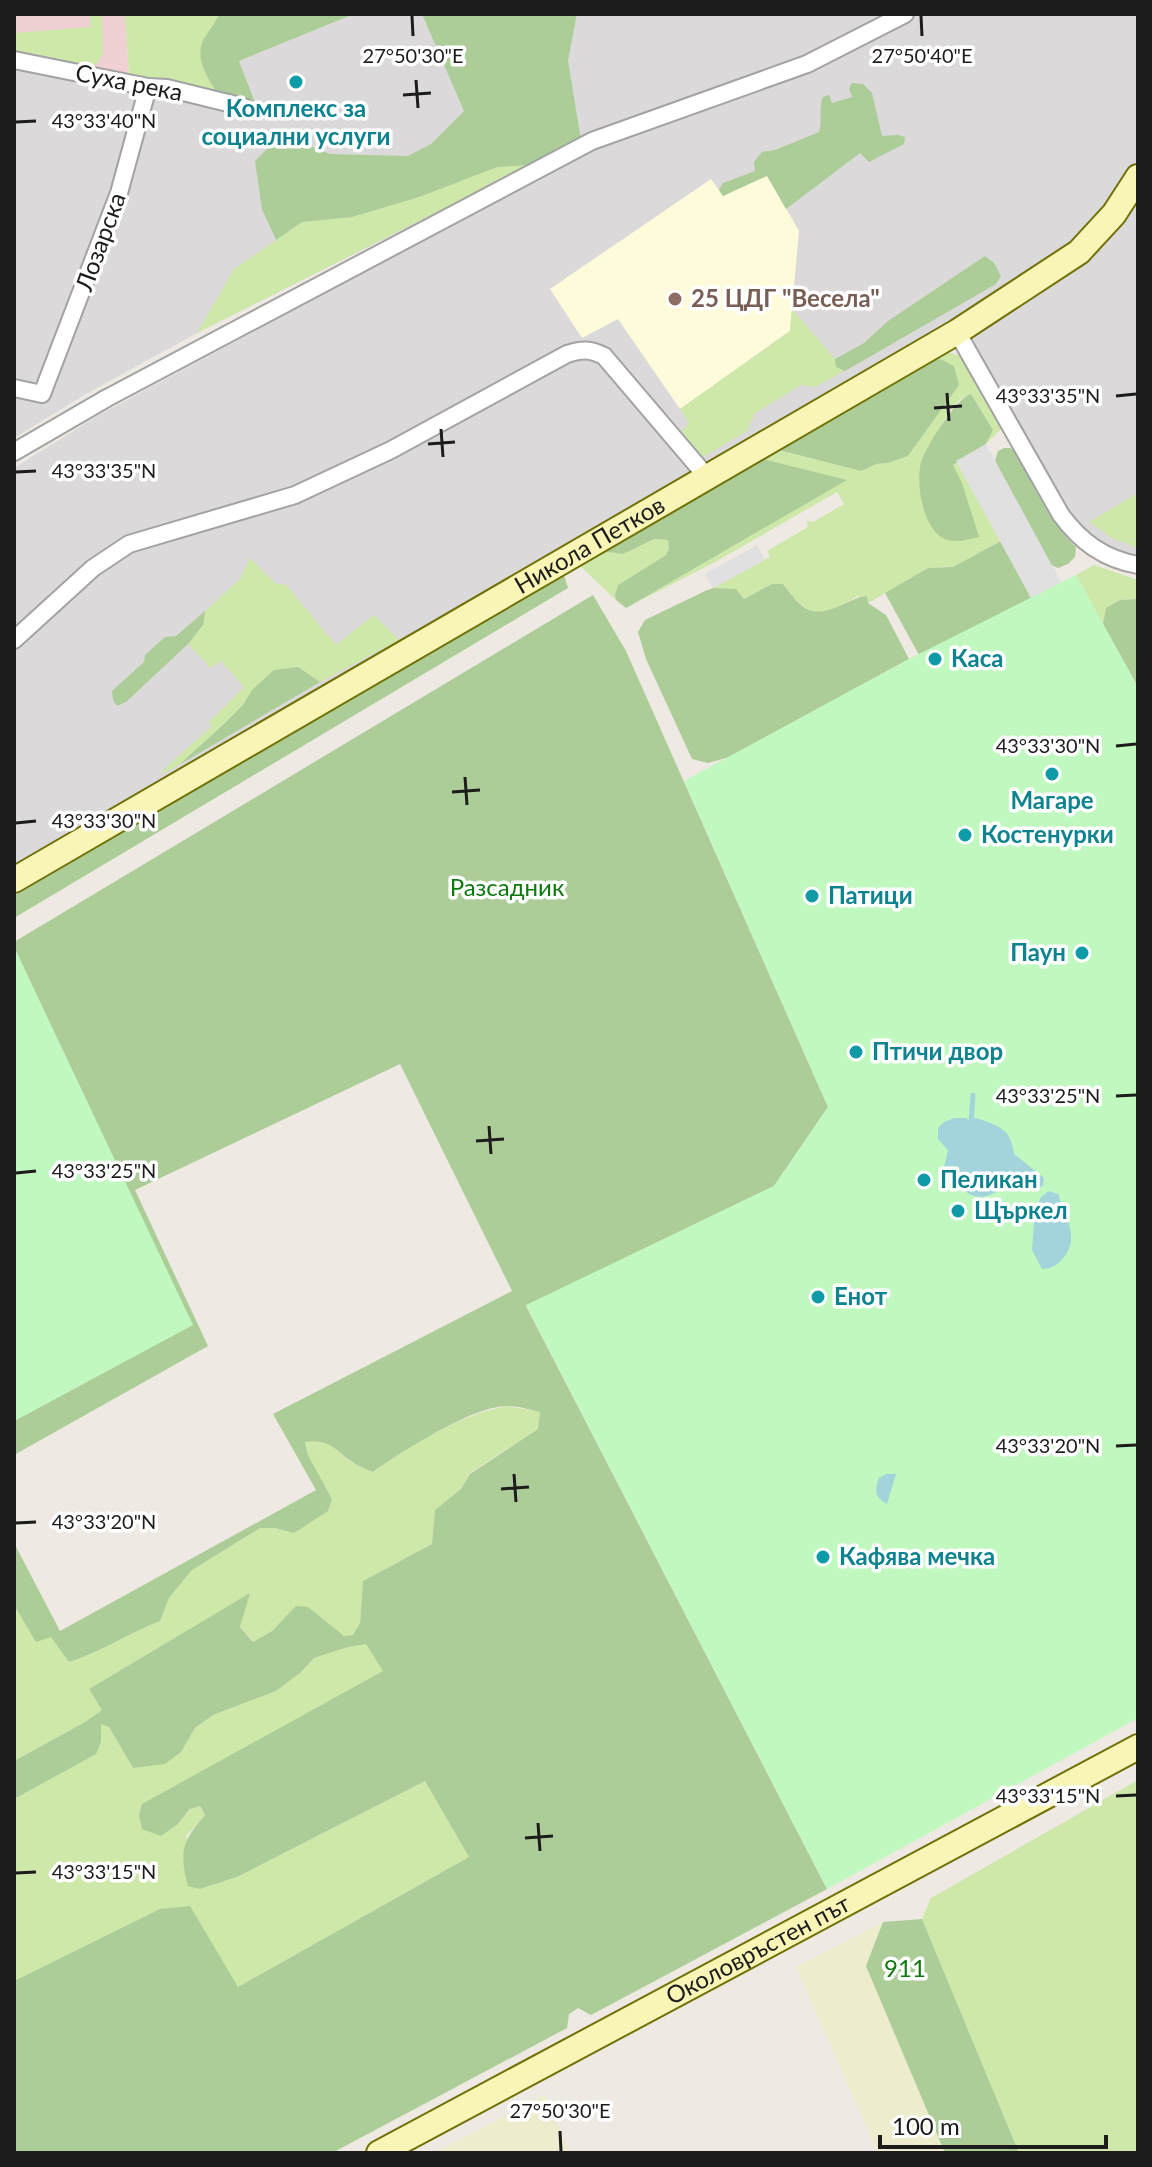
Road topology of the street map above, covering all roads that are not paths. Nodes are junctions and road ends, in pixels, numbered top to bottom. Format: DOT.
graph roads {
  1 [pos="905,14"];
  2 [pos="14,60"];
  3 [pos="148,87"];
  4 [pos="244,107"];
  5 [pos="1138,177"];
  6 [pos="957,332"];
  7 [pos="14,388"];
  8 [pos="14,452"];
  9 [pos="707,477"];
  10 [pos="1138,565"];
  11 [pos="14,640"];
  12 [pos="14,880"];
  13 [pos="1138,1747"];
  14 [pos="379,2153"];
  1 -- 8 [label="street"];
  2 -- 3 [label="street, Суха река"];
  3 -- 4 [label="street, Суха река"];
  3 -- 7 [label="street, Лозарска"];
  5 -- 6 [label="street, Никола Петков"];
  6 -- 9 [label="street, Никола Петков"];
  6 -- 10 [label="street"];
  9 -- 11 [label="street"];
  9 -- 12 [label="street, Никола Петков"];
  13 -- 14 [label="street, Околовръстен път"];
}
